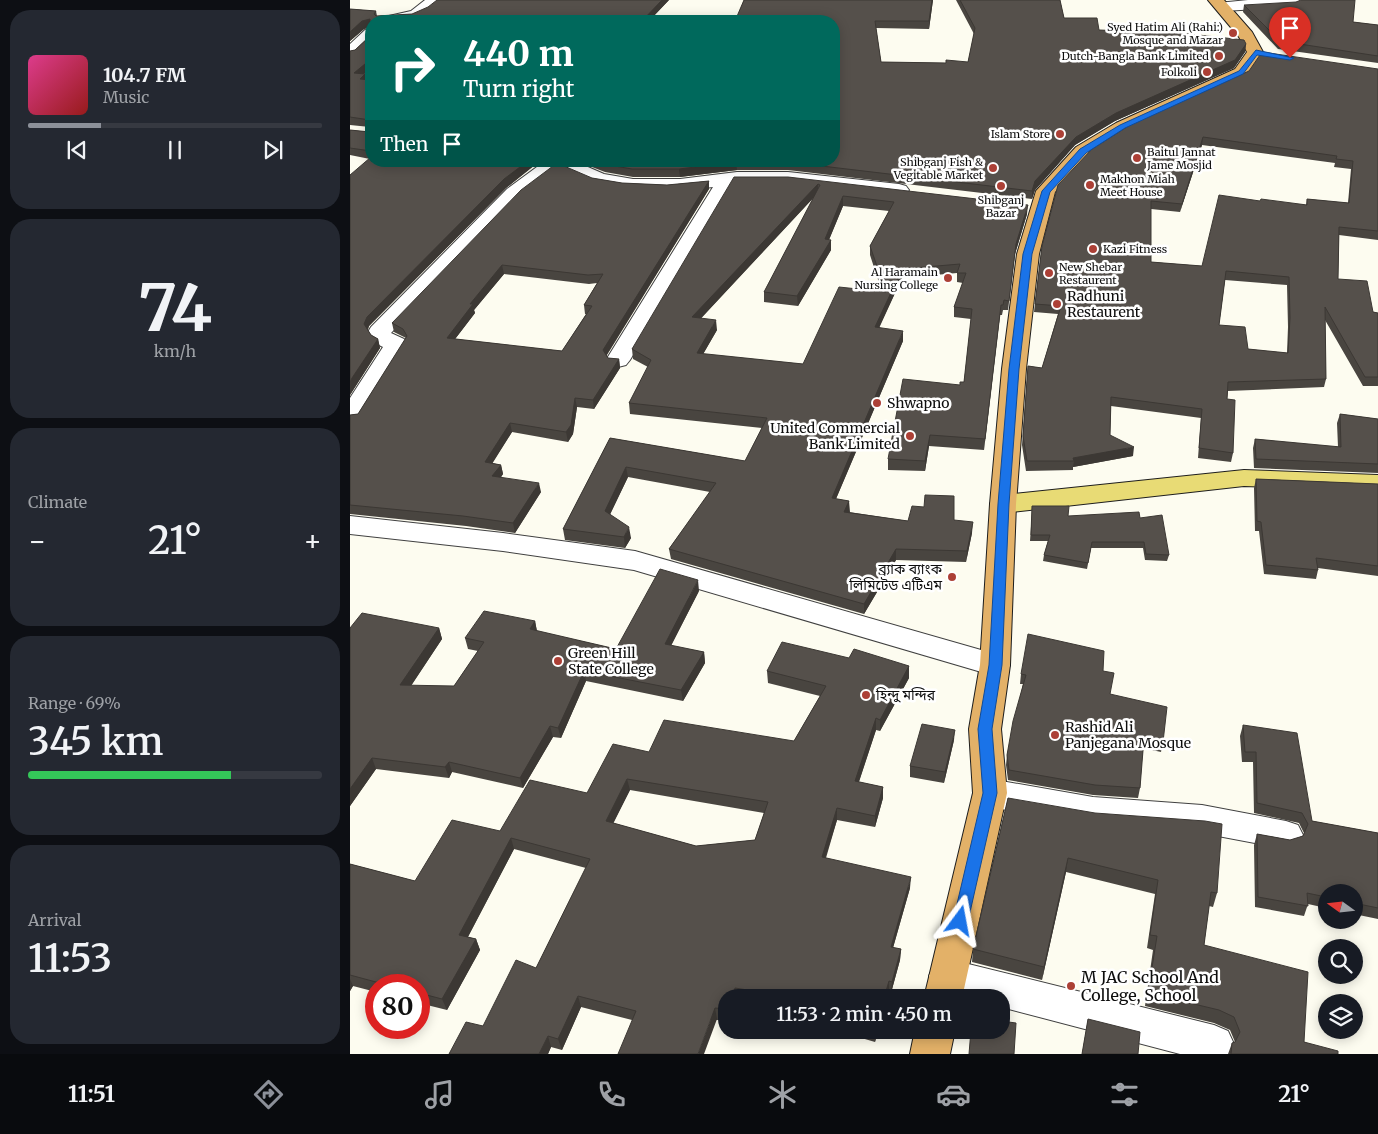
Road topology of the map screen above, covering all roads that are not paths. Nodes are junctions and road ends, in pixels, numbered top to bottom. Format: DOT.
graph roads {
  1 [pos="434,0"];
  2 [pos="1301,0"];
  3 [pos="1220,3"];
  4 [pos="416,15"];
  5 [pos="365,39"];
  6 [pos="1256,52"];
  7 [pos="350,53"];
  8 [pos="1274,55"];
  9 [pos="549,167"];
  10 [pos="571,167"];
  11 [pos="727,179"];
  12 [pos="914,192"];
  13 [pos="618,360"];
  14 [pos="350,417"];
  15 [pos="1378,483"];
  16 [pos="1003,504"];
  17 [pos="350,525"];
  18 [pos="995,665"];
  19 [pos="990,793"];
  20 [pos="1286,836"];
  21 [pos="945,987"];
  22 [pos="933,1039"];
  23 [pos="1214,1044"];
  24 [pos="930,1054"];
  1 -- 4 [label="street"];
  2 -- 3 [label="street"];
  3 -- 6 [label="highway"];
  5 -- 7 [label="street"];
  6 -- 8 [label="street"];
  6 -- 16 [label="highway"];
  9 -- 14 [label="street"];
  10 -- 11 [label="street"];
  11 -- 12 [label="street"];
  11 -- 13 [label="street"];
  15 -- 16 [label="main road"];
  16 -- 18 [label="highway"];
  17 -- 18 [label="street"];
  18 -- 19 [label="highway"];
  19 -- 20 [label="street"];
  19 -- 21 [label="highway"];
  21 -- 23 [label="street"];
  22 -- 24 [label="highway"];
}
